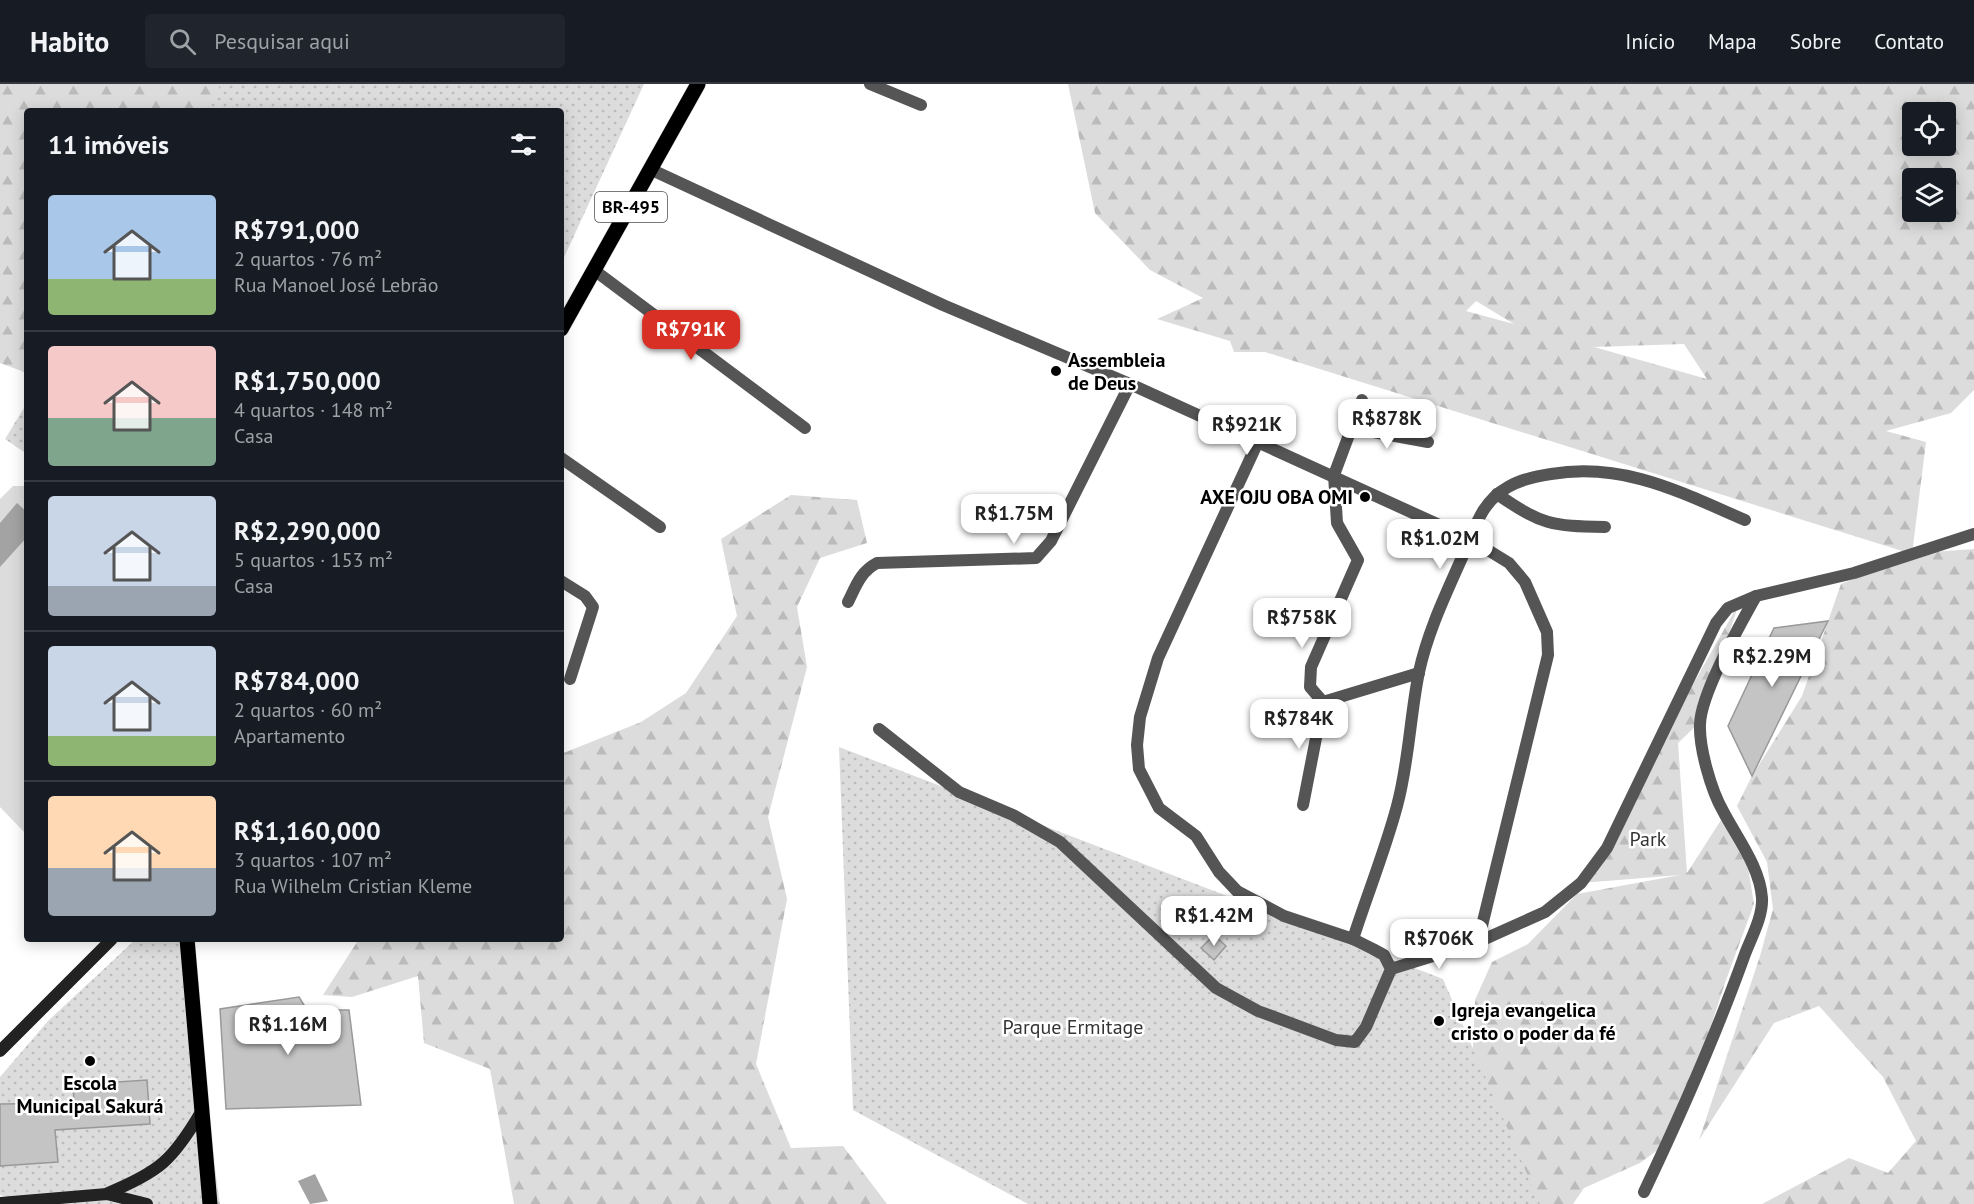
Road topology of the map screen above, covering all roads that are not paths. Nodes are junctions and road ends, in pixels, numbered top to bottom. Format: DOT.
graph roads {
  1 [pos="698,84"];
  2 [pos="870,84"];
  3 [pos="921,105"];
  4 [pos="652,170"];
  5 [pos="594,270"];
  6 [pos="564,324"];
  7 [pos="1130,384"];
  8 [pos="1362,400"];
  9 [pos="805,428"];
  10 [pos="1352,428"];
  11 [pos="1428,442"];
  12 [pos="1257,444"];
  13 [pos="564,460"];
  14 [pos="1334,475"];
  15 [pos="1497,494"];
  16 [pos="1745,520"];
  17 [pos="660,527"];
  18 [pos="1605,527"];
  19 [pos="1974,534"];
  20 [pos="1470,539"];
  21 [pos="564,583"];
  22 [pos="1756,596"];
  23 [pos="848,602"];
  24 [pos="1419,673"];
  25 [pos="570,679"];
  26 [pos="1323,702"];
  27 [pos="879,729"];
  28 [pos="1303,805"];
  29 [pos="1353,939"];
  30 [pos="109,942"];
  31 [pos="187,942"];
  32 [pos="1478,942"];
  33 [pos="1391,969"];
  34 [pos="0,1052"];
  35 [pos="201,1112"];
  36 [pos="1644,1192"];
  37 [pos="107,1194"];
  38 [pos="0,1203"];
  39 [pos="147,1204"];
  40 [pos="210,1204"];
  1 -- 4 [label="main road, BR-495"];
  2 -- 3 [label="street"];
  4 -- 5 [label="main road, BR-495"];
  4 -- 7 [label="street"];
  5 -- 6 [label="main road, BR-495"];
  5 -- 9 [label="street"];
  7 -- 12 [label="street"];
  7 -- 23 [label="street"];
  8 -- 10 [label="street"];
  10 -- 11 [label="street"];
  10 -- 14 [label="street"];
  12 -- 14 [label="street"];
  12 -- 29 [label="street"];
  13 -- 17 [label="street"];
  14 -- 20 [label="street"];
  14 -- 26 [label="street"];
  15 -- 16 [label="street"];
  15 -- 18 [label="street"];
  15 -- 20 [label="street"];
  19 -- 22 [label="street"];
  20 -- 24 [label="street"];
  20 -- 32 [label="street"];
  21 -- 25 [label="street"];
  22 -- 32 [label="street"];
  22 -- 36 [label="street"];
  24 -- 26 [label="street"];
  24 -- 29 [label="street"];
  26 -- 28 [label="street"];
  27 -- 33 [label="street"];
  29 -- 33 [label="street"];
  30 -- 34 [label="street"];
  31 -- 35 [label="main road"];
  32 -- 33 [label="street"];
  35 -- 37 [label="street"];
  35 -- 40 [label="main road"];
  37 -- 38 [label="street"];
  37 -- 39 [label="street"];
}
